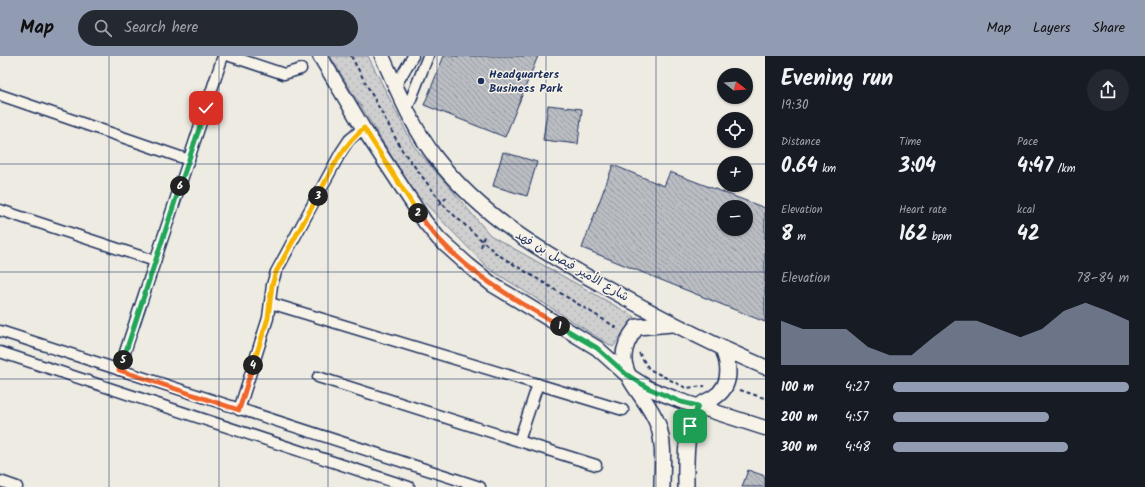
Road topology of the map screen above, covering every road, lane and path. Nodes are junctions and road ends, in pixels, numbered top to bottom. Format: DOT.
graph roads {
  1 [pos="223,56"];
  2 [pos="230,56"];
  3 [pos="320,56"];
  4 [pos="351,56"];
  5 [pos="382,56"];
  6 [pos="413,56"];
  7 [pos="428,56"];
  8 [pos="301,70"];
  9 [pos="396,85"];
  10 [pos="0,95"];
  11 [pos="407,109"];
  12 [pos="364,128"];
  13 [pos="189,160"];
  14 [pos="447,197"];
  15 [pos="442,202"];
  16 [pos="439,205"];
  17 [pos="0,210"];
  18 [pos="484,236"];
  19 [pos="483,242"];
  20 [pos="481,247"];
  21 [pos="155,261"];
  22 [pos="270,303"];
  23 [pos="672,324"];
  24 [pos="617,328"];
  25 [pos="0,331"];
  26 [pos="638,347"];
  27 [pos="723,349"];
  28 [pos="0,352"];
  29 [pos="765,367"];
  30 [pos="119,370"];
  31 [pos="626,374"];
  32 [pos="318,377"];
  33 [pos="538,384"];
  34 [pos="707,386"];
  35 [pos="740,390"];
  36 [pos="764,398"];
  37 [pos="698,406"];
  38 [pos="239,410"];
  39 [pos="624,410"];
  40 [pos="765,428"];
  41 [pos="520,441"];
  42 [pos="596,465"];
  43 [pos="0,481"];
  44 [pos="386,484"];
  45 [pos="17,487"];
  46 [pos="409,487"];
  47 [pos="480,487"];
  48 [pos="662,487"];
  49 [pos="686,487"];
  1 -- 13 [label="street"];
  2 -- 8 [label="street"];
  3 -- 12 [label="main road"];
  4 -- 15 [label="path"];
  5 -- 9 [label="main road, شارع الأمير فيصل بن فهد"];
  6 -- 9 [label="street"];
  7 -- 11 [label="street"];
  9 -- 11 [label="main road, شارع الأمير فيصل بن فهد"];
  10 -- 13 [label="street"];
  11 -- 23 [label="main road, شارع الأمير فيصل بن فهد"];
  12 -- 22 [label="street"];
  12 -- 31 [label="main road"];
  13 -- 21 [label="street"];
  14 -- 15 [label="path"];
  15 -- 16 [label="path"];
  15 -- 19 [label="path"];
  17 -- 21 [label="street"];
  18 -- 19 [label="path"];
  19 -- 20 [label="path"];
  19 -- 24 [label="path"];
  21 -- 30 [label="street"];
  22 -- 33 [label="street"];
  22 -- 38 [label="street"];
  23 -- 27 [label="main road, شارع الأمير فيصل بن فهد"];
  23 -- 31 [label="main road"];
  25 -- 30 [label="street"];
  26 -- 34 [label="path"];
  27 -- 29 [label="main road, شارع الأمير فيصل بن فهد"];
  27 -- 37 [label="main road"];
  28 -- 44 [label="street"];
  30 -- 38 [label="street"];
  31 -- 37 [label="main road"];
  31 -- 48 [label="main road"];
  32 -- 41 [label="street"];
  33 -- 39 [label="street"];
  33 -- 41 [label="street"];
  35 -- 36 [label="path"];
  37 -- 40 [label="main road"];
  37 -- 49 [label="main road"];
  38 -- 47 [label="street"];
  41 -- 42 [label="street"];
  43 -- 45 [label="street"];
  44 -- 46 [label="street"];
}
